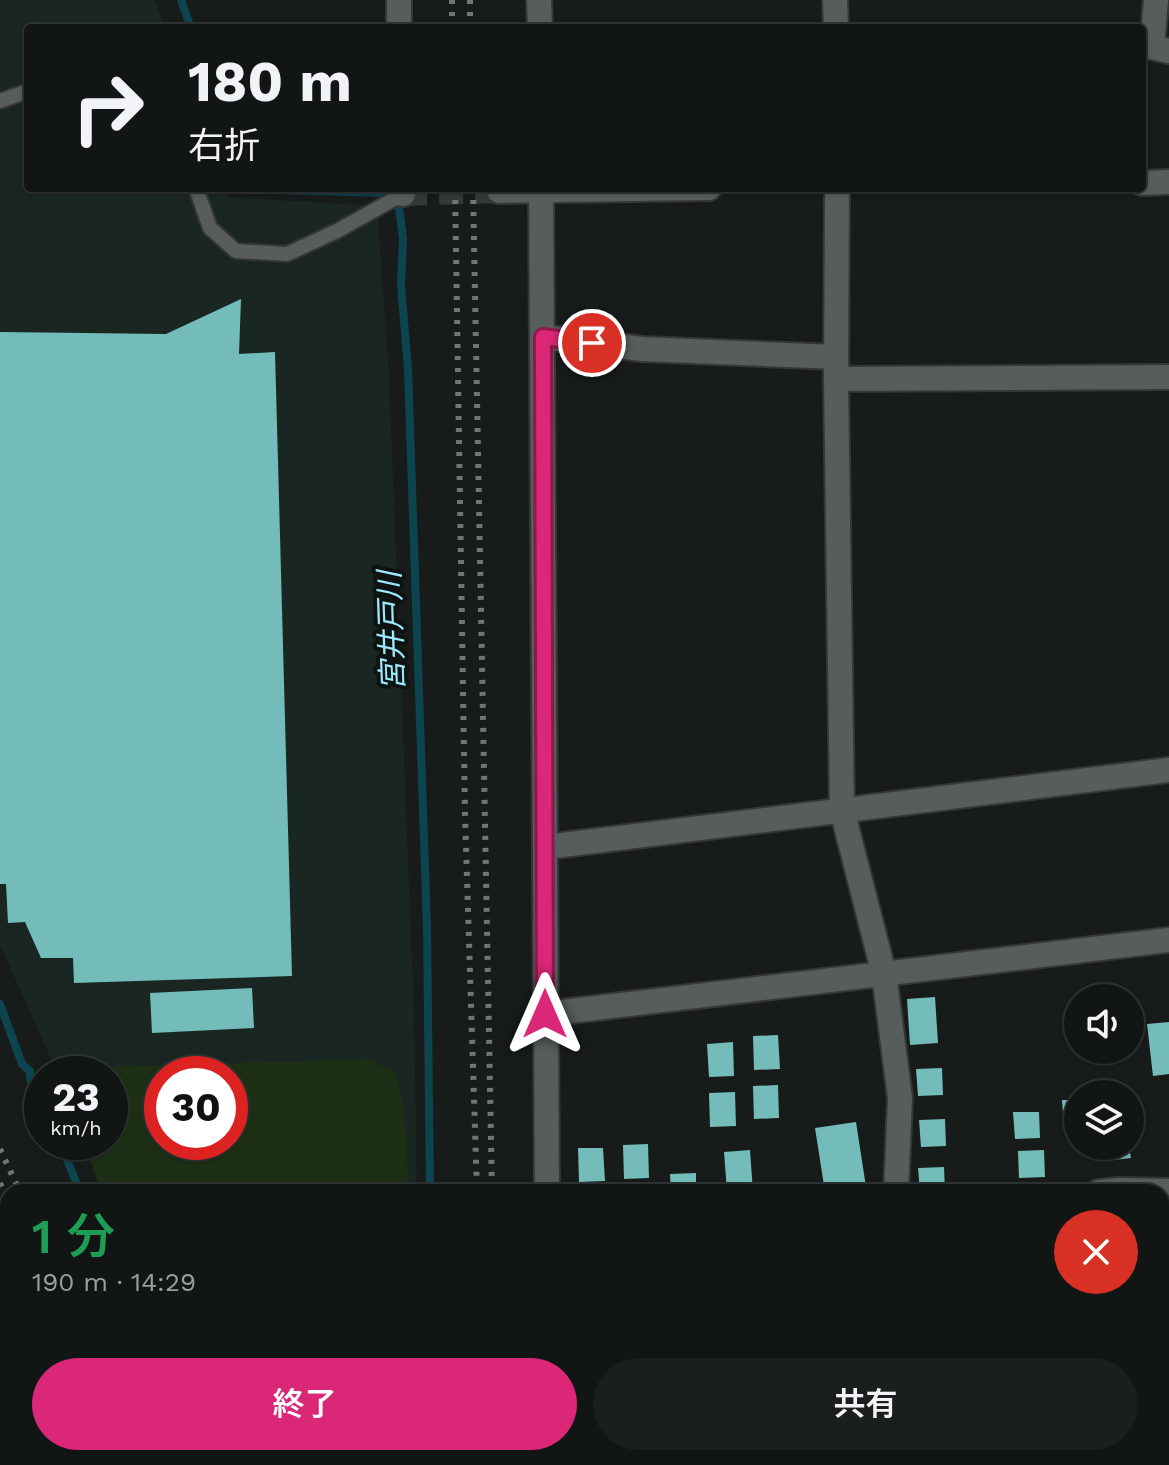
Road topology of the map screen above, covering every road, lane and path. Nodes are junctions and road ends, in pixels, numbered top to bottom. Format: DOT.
graph roads {
  1 [pos="399,0"];
  2 [pos="539,0"];
  3 [pos="835,0"];
  4 [pos="1156,0"];
  5 [pos="399,24"];
  6 [pos="540,24"];
  7 [pos="836,24"];
  8 [pos="1169,51"];
  9 [pos="24,92"];
  10 [pos="0,101"];
  11 [pos="1169,182"];
  12 [pos="1146,183"];
  13 [pos="197,192"];
  14 [pos="401,192"];
  15 [pos="541,192"];
  16 [pos="837,192"];
  17 [pos="543,337"];
  18 [pos="836,368"];
  19 [pos="1169,377"];
  20 [pos="1169,770"];
  21 [pos="842,810"];
  22 [pos="546,847"];
  23 [pos="1169,940"];
  24 [pos="884,974"];
  25 [pos="545,1014"];
  26 [pos="547,1184"];
  27 [pos="896,1184"];
  1 -- 5 [label="street"];
  2 -- 6 [label="street"];
  3 -- 7 [label="street"];
  4 -- 8 [label="street"];
  9 -- 10 [label="lane"];
  11 -- 12 [label="street"];
  13 -- 14 [label="lane"];
  15 -- 17 [label="street"];
  16 -- 18 [label="street"];
  17 -- 18 [label="street"];
  17 -- 22 [label="street"];
  18 -- 19 [label="street"];
  18 -- 21 [label="street"];
  20 -- 21 [label="street"];
  21 -- 22 [label="street"];
  21 -- 24 [label="street"];
  22 -- 25 [label="street"];
  23 -- 24 [label="street"];
  24 -- 25 [label="street"];
  24 -- 27 [label="street"];
  25 -- 26 [label="street"];
}
